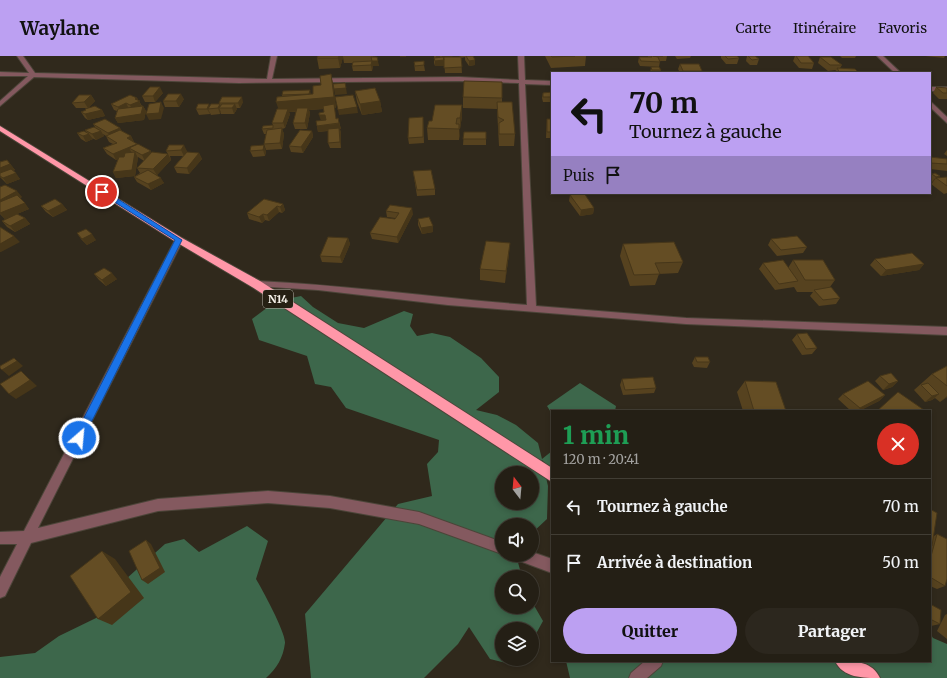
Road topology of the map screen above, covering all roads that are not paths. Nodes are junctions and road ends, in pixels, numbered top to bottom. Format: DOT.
graph roads {
  1 [pos="20,56"];
  2 [pos="274,56"];
  3 [pos="521,56"];
  4 [pos="880,56"];
  5 [pos="897,72"];
  6 [pos="0,74"];
  7 [pos="33,75"];
  8 [pos="269,81"];
  9 [pos="523,82"];
  10 [pos="551,83"];
  11 [pos="931,89"];
  12 [pos="947,89"];
  13 [pos="0,104"];
  14 [pos="931,105"];
  15 [pos="947,121"];
  16 [pos="0,128"];
  17 [pos="179,240"];
  18 [pos="256,284"];
  19 [pos="532,309"];
  20 [pos="947,331"];
  21 [pos="551,475"];
  22 [pos="29,537"];
  23 [pos="0,538"];
  24 [pos="495,545"];
  25 [pos="539,561"];
  26 [pos="551,566"];
  27 [pos="0,591"];
  28 [pos="655,662"];
  29 [pos="846,662"];
  30 [pos="636,678"];
  31 [pos="871,678"];
  1 -- 7 [label="street"];
  2 -- 8 [label="street"];
  3 -- 9 [label="street"];
  4 -- 5 [label="street"];
  6 -- 7 [label="street"];
  7 -- 8 [label="street"];
  7 -- 13 [label="street"];
  8 -- 9 [label="street"];
  9 -- 10 [label="street"];
  9 -- 19 [label="street"];
  11 -- 12 [label="street"];
  14 -- 15 [label="street"];
  16 -- 17 [label="highway, N14"];
  17 -- 18 [label="highway, N14"];
  17 -- 22 [label="street"];
  18 -- 19 [label="street"];
  18 -- 21 [label="highway, N14"];
  19 -- 20 [label="street"];
  22 -- 23 [label="street"];
  22 -- 24 [label="street"];
  22 -- 27 [label="street"];
  25 -- 26 [label="street"];
  28 -- 30 [label="street"];
  29 -- 31 [label="highway"];
}
